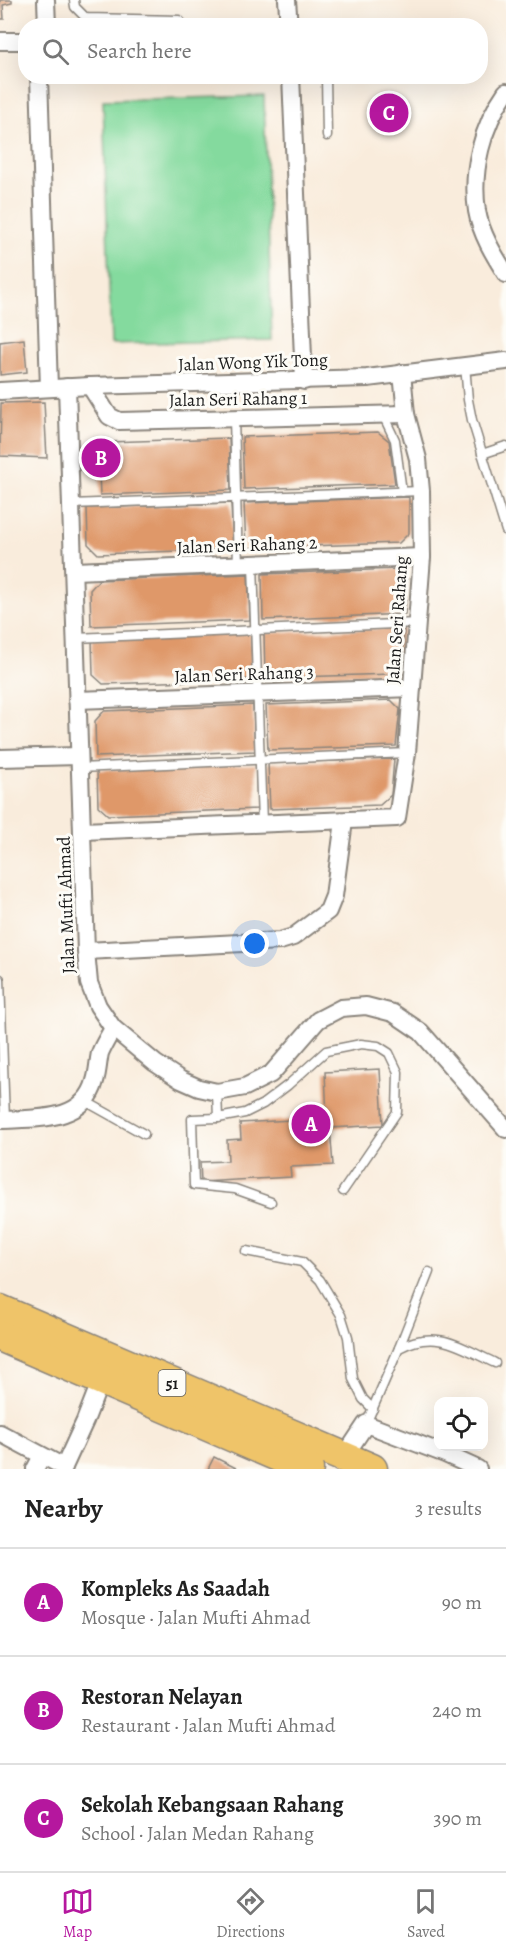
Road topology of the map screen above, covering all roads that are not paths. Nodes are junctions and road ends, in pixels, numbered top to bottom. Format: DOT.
graph roads {
  1 [pos="46,0"];
  2 [pos="74,0"];
  3 [pos="287,0"];
  4 [pos="47,18"];
  5 [pos="86,18"];
  6 [pos="288,18"];
  7 [pos="0,41"];
  8 [pos="18,41"];
  9 [pos="39,84"];
  10 [pos="291,84"];
  11 [pos="326,84"];
  12 [pos="506,92"];
  13 [pos="327,136"];
  14 [pos="506,274"];
  15 [pos="506,361"];
  16 [pos="465,364"];
  17 [pos="402,374"];
  18 [pos="304,381"];
  19 [pos="90,386"];
  20 [pos="67,387"];
  21 [pos="49,388"];
  22 [pos="0,391"];
  23 [pos="406,414"];
  24 [pos="382,415"];
  25 [pos="234,418"];
  26 [pos="506,446"];
  27 [pos="482,454"];
  28 [pos="421,491"];
  29 [pos="402,492"];
  30 [pos="236,499"];
  31 [pos="71,504"];
  32 [pos="506,531"];
  33 [pos="422,557"];
  34 [pos="245,565"];
  35 [pos="74,571"];
  36 [pos="417,623"];
  37 [pos="255,629"];
  38 [pos="76,638"];
  39 [pos="412,688"];
  40 [pos="257,693"];
  41 [pos="77,700"];
  42 [pos="406,753"];
  43 [pos="0,758"];
  44 [pos="260,760"];
  45 [pos="79,762"];
  46 [pos="345,821"];
  47 [pos="262,823"];
  48 [pos="83,831"];
  49 [pos="87,951"];
  50 [pos="0,979"];
  51 [pos="112,1028"];
  52 [pos="217,1092"];
  53 [pos="86,1101"];
  54 [pos="218,1118"];
  55 [pos="3,1120"];
  56 [pos="506,1130"];
  57 [pos="144,1134"];
  58 [pos="343,1191"];
  59 [pos="271,1202"];
  60 [pos="246,1251"];
  61 [pos="429,1272"];
  62 [pos="0,1310"];
  63 [pos="0,1336"];
  64 [pos="399,1348"];
  65 [pos="495,1363"];
  66 [pos="100,1380"];
  67 [pos="369,1416"];
  68 [pos="0,1433"];
  69 [pos="39,1462"];
  70 [pos="340,1463"];
  71 [pos="469,1467"];
  72 [pos="63,1468"];
  73 [pos="308,1469"];
  74 [pos="372,1469"];
  1 -- 4 [label="street"];
  2 -- 5 [label="lane"];
  3 -- 6 [label="street"];
  7 -- 8 [label="street"];
  9 -- 21 [label="street"];
  10 -- 18 [label="street"];
  11 -- 13 [label="lane"];
  12 -- 14 [label="street"];
  15 -- 16 [label="street, Jalan Wong Yik Tong"];
  16 -- 17 [label="street, Jalan Wong Yik Tong"];
  16 -- 27 [label="lane"];
  17 -- 18 [label="street, Jalan Wong Yik Tong"];
  17 -- 23 [label="street, Jalan Seri Rahang"];
  18 -- 19 [label="street, Jalan Wong Yik Tong"];
  19 -- 20 [label="street, Jalan Wong Yik Tong"];
  19 -- 25 [label="street, Jalan Seri Rahang 1"];
  20 -- 21 [label="street, Jalan Wong Yik Tong"];
  20 -- 31 [label="street, Jalan Mufti Ahmad"];
  21 -- 22 [label="street, Jalan Wong Yik Tong"];
  23 -- 24 [label="street, Jalan Seri Rahang 1"];
  23 -- 28 [label="street, Jalan Seri Rahang"];
  24 -- 25 [label="street, Jalan Seri Rahang 1"];
  24 -- 29 [label="lane"];
  25 -- 30 [label="lane"];
  26 -- 27 [label="lane"];
  27 -- 32 [label="lane"];
  28 -- 29 [label="lane"];
  28 -- 33 [label="street, Jalan Seri Rahang"];
  29 -- 30 [label="lane"];
  30 -- 31 [label="lane"];
  30 -- 34 [label="lane"];
  31 -- 35 [label="street, Jalan Mufti Ahmad"];
  33 -- 34 [label="street, Jalan Seri Rahang 2"];
  33 -- 36 [label="street, Jalan Seri Rahang"];
  34 -- 35 [label="street, Jalan Seri Rahang 2"];
  34 -- 37 [label="lane"];
  35 -- 38 [label="street, Jalan Mufti Ahmad"];
  36 -- 37 [label="lane"];
  36 -- 39 [label="street, Jalan Seri Rahang"];
  37 -- 38 [label="lane"];
  37 -- 40 [label="lane"];
  38 -- 41 [label="street, Jalan Mufti Ahmad"];
  39 -- 40 [label="street, Jalan Seri Rahang 3"];
  39 -- 42 [label="street, Jalan Seri Rahang"];
  40 -- 41 [label="street, Jalan Seri Rahang 3"];
  40 -- 44 [label="lane"];
  41 -- 45 [label="street, Jalan Mufti Ahmad"];
  42 -- 44 [label="lane"];
  42 -- 46 [label="street, Jalan Seri Rahang"];
  43 -- 45 [label="street"];
  44 -- 45 [label="lane"];
  44 -- 47 [label="lane"];
  45 -- 48 [label="street, Jalan Mufti Ahmad"];
  46 -- 47 [label="street"];
  46 -- 49 [label="street"];
  47 -- 48 [label="street"];
  48 -- 49 [label="street, Jalan Mufti Ahmad"];
  49 -- 51 [label="street, Jalan Mufti Ahmad"];
  50 -- 55 [label="lane"];
  51 -- 52 [label="street, Jalan Mufti Ahmad"];
  51 -- 53 [label="street"];
  52 -- 54 [label="lane"];
  52 -- 56 [label="street, Jalan Mufti Ahmad"];
  53 -- 55 [label="street"];
  53 -- 57 [label="lane"];
  54 -- 58 [label="lane"];
  54 -- 59 [label="lane"];
  60 -- 67 [label="lane"];
  61 -- 64 [label="lane"];
  62 -- 70 [label="highway, 51"];
  63 -- 66 [label="highway, 51"];
  64 -- 65 [label="lane"];
  64 -- 67 [label="lane"];
  66 -- 72 [label="street"];
  66 -- 73 [label="highway, 51"];
  67 -- 70 [label="street"];
  67 -- 71 [label="street"];
  68 -- 69 [label="street"];
  69 -- 72 [label="street"];
  70 -- 74 [label="highway, 51"];
}
